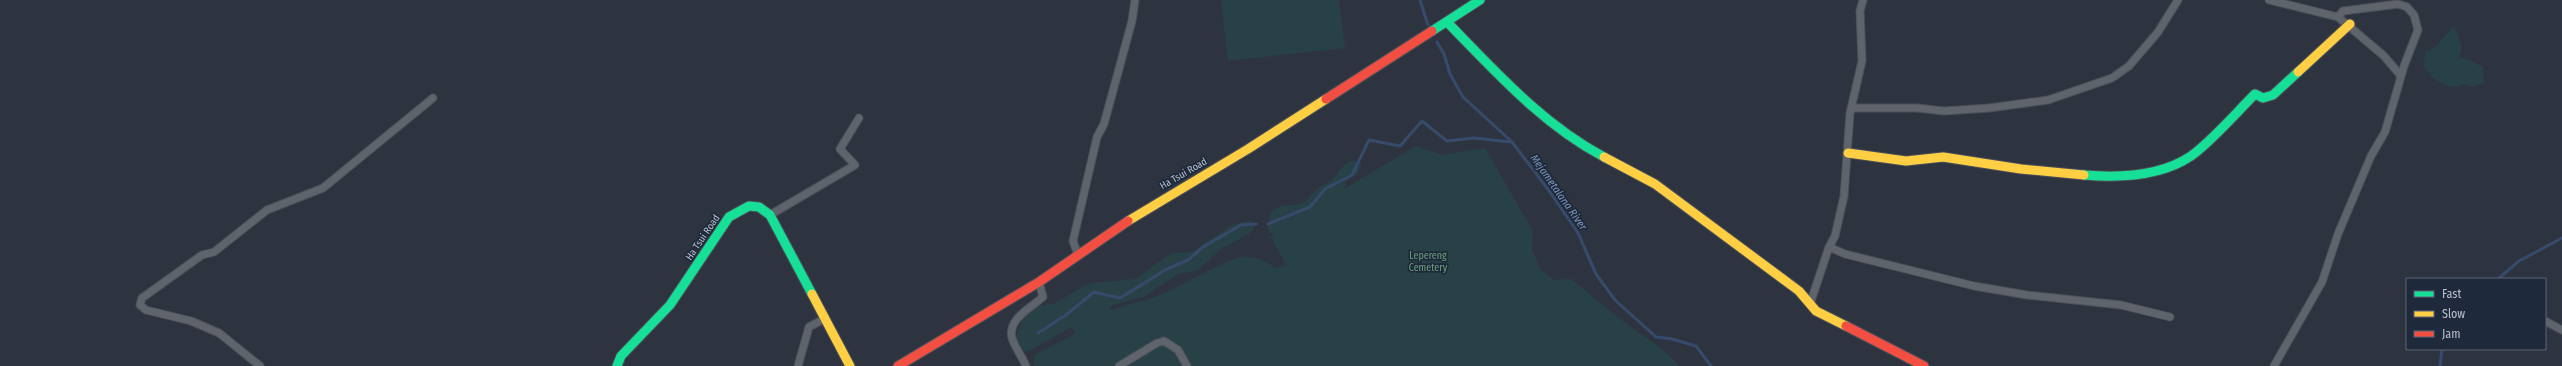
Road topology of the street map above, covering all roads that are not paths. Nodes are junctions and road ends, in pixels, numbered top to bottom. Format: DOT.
graph roads {
  1 [pos="1135,0"];
  2 [pos="1480,0"];
  3 [pos="1863,0"];
  4 [pos="2178,0"];
  5 [pos="2269,0"];
  6 [pos="2338,17"];
  7 [pos="1447,22"];
  8 [pos="2350,24"];
  9 [pos="2400,76"];
  10 [pos="433,98"];
  11 [pos="1851,108"];
  12 [pos="859,118"];
  13 [pos="1848,153"];
  14 [pos="770,215"];
  15 [pos="1829,247"];
  16 [pos="1078,255"];
  17 [pos="1039,282"];
  18 [pos="1810,304"];
  19 [pos="2170,317"];
  20 [pos="824,318"];
  21 [pos="2546,322"];
  22 [pos="2562,330"];
  23 [pos="260,366"];
  24 [pos="617,366"];
  25 [pos="798,366"];
  26 [pos="850,366"];
  27 [pos="898,366"];
  28 [pos="1026,366"];
  29 [pos="1119,366"];
  30 [pos="1187,366"];
  31 [pos="1924,366"];
  32 [pos="2274,366"];
  1 -- 16 [label="street"];
  2 -- 7 [label="street, Ha Tsui Road"];
  3 -- 11 [label="street"];
  4 -- 11 [label="street"];
  5 -- 6 [label="street"];
  6 -- 8 [label="street"];
  6 -- 9 [label="street"];
  7 -- 16 [label="street, Ha Tsui Road"];
  7 -- 18 [label="street"];
  8 -- 9 [label="street"];
  8 -- 13 [label="street"];
  9 -- 32 [label="street"];
  10 -- 23 [label="street"];
  11 -- 13 [label="street"];
  12 -- 14 [label="street"];
  13 -- 15 [label="street"];
  14 -- 20 [label="street"];
  14 -- 24 [label="street, Ha Tsui Road"];
  15 -- 18 [label="street"];
  15 -- 19 [label="street"];
  16 -- 17 [label="street, Ha Tsui Road"];
  17 -- 27 [label="street, Ha Tsui Road"];
  17 -- 28 [label="street"];
  18 -- 31 [label="street"];
  20 -- 25 [label="street"];
  20 -- 26 [label="street"];
  21 -- 22 [label="street"];
  29 -- 30 [label="street"];
}
